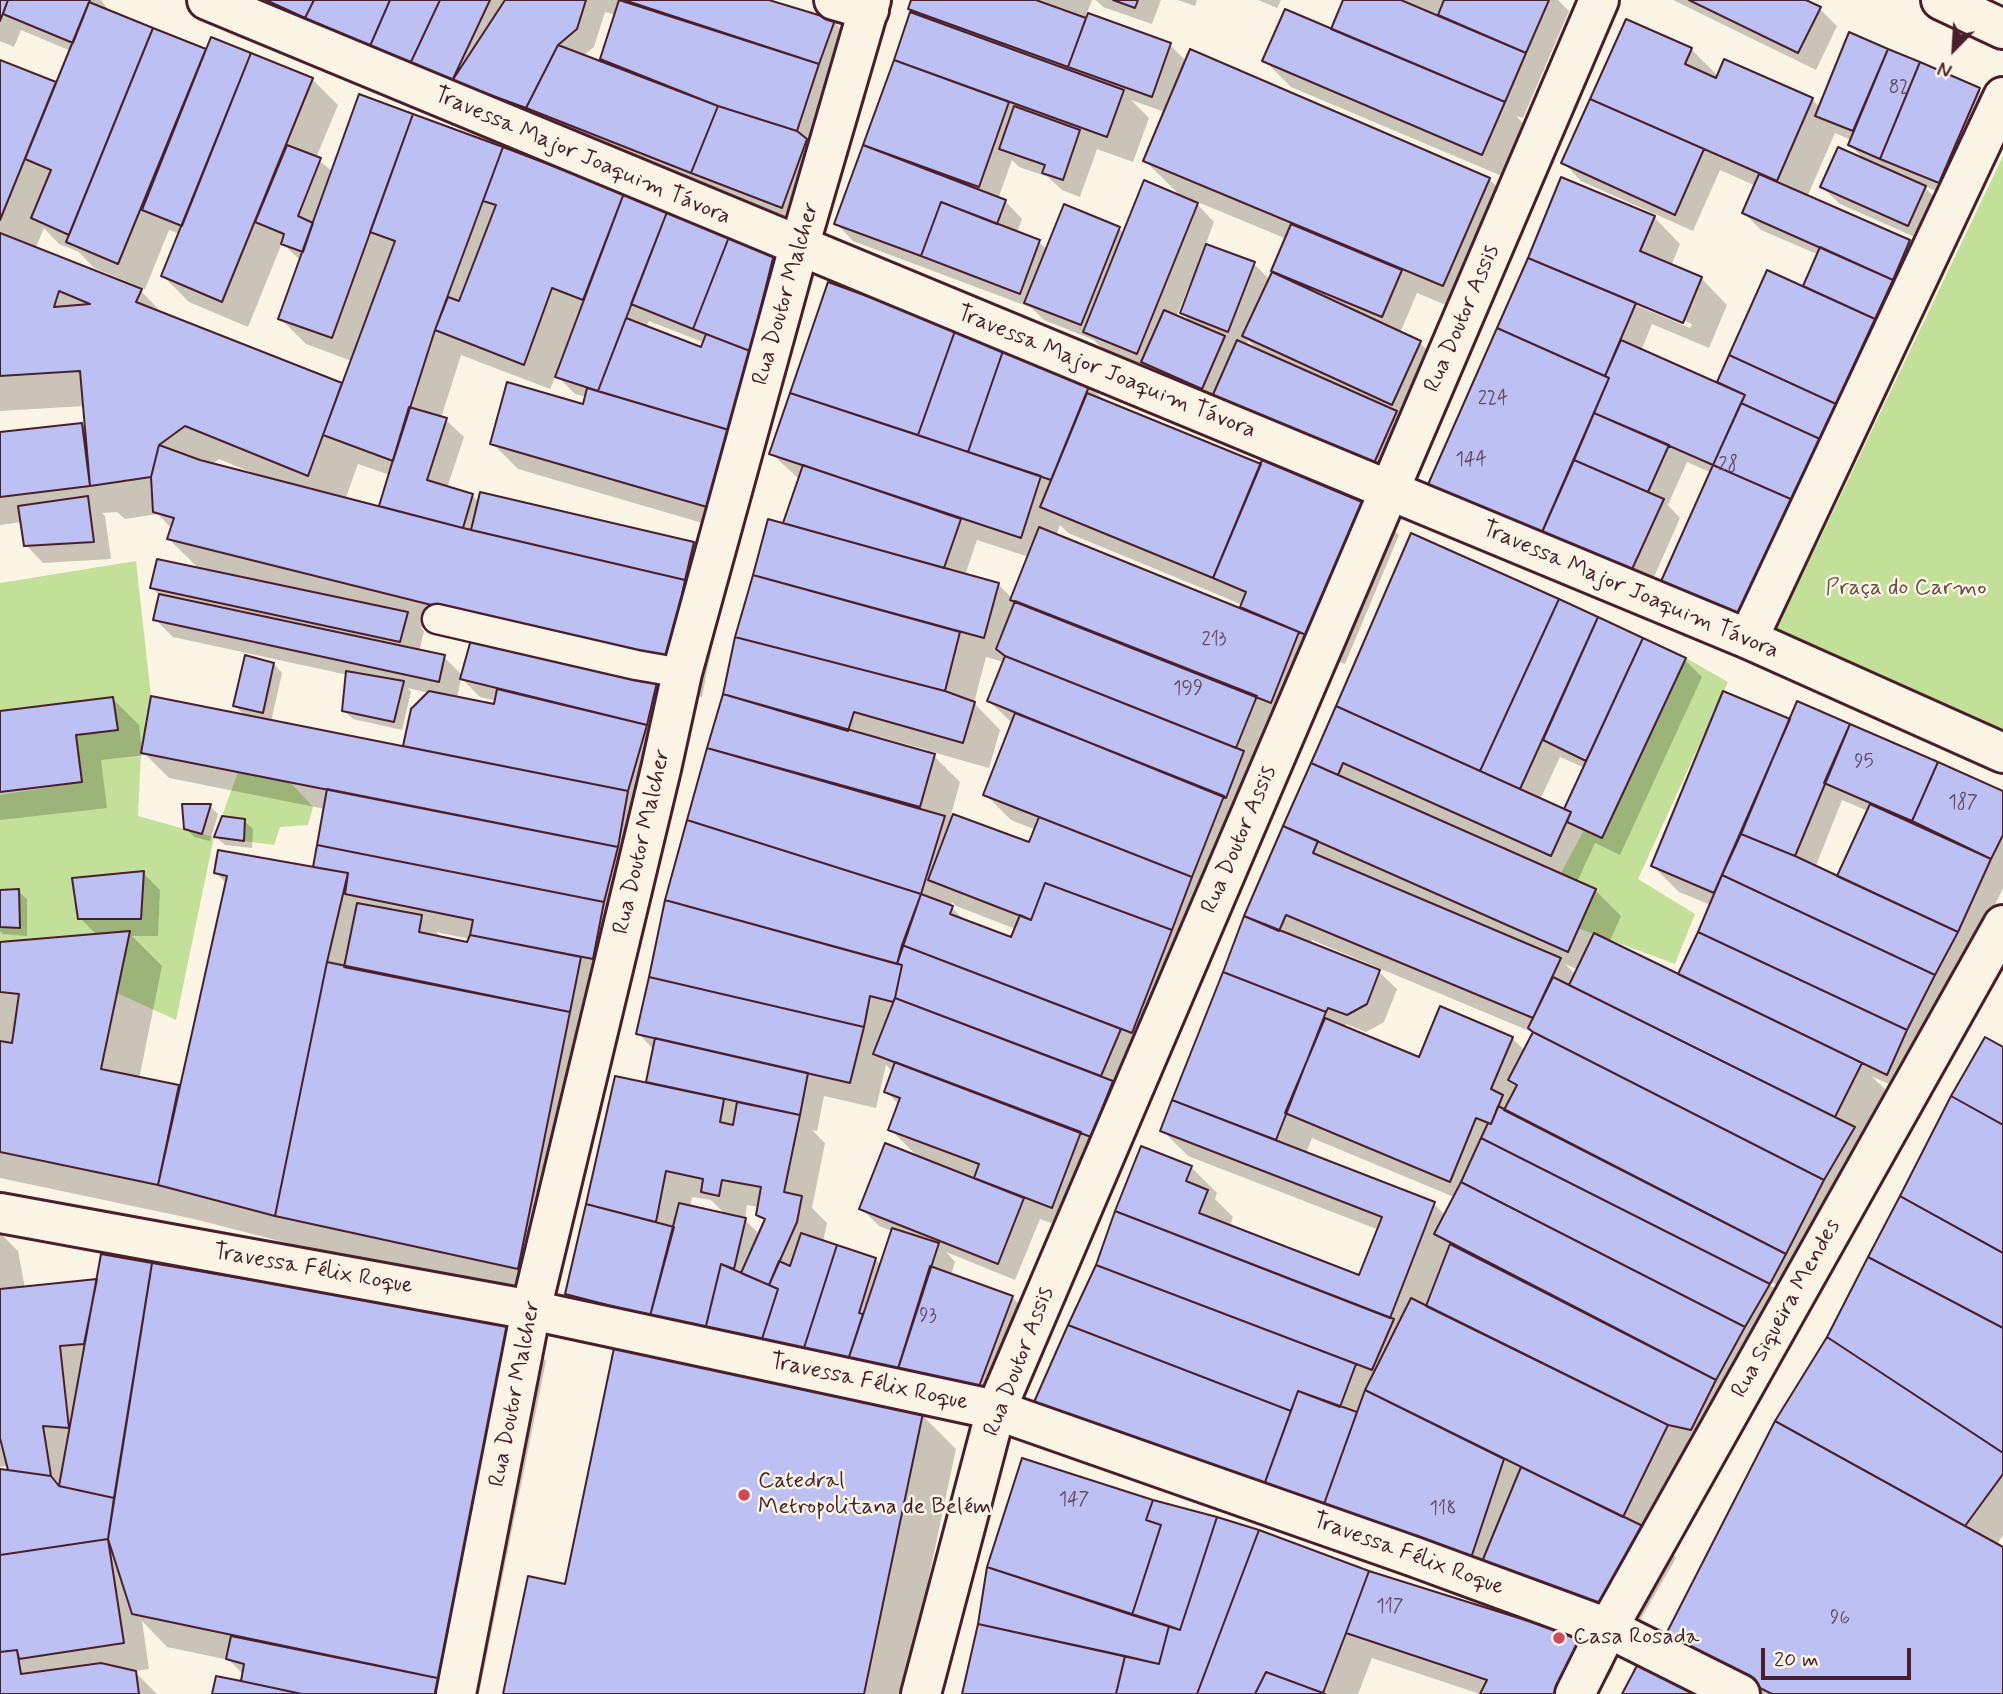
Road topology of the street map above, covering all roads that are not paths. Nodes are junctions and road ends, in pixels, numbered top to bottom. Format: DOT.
graph roads {
  1 [pos="207,0"];
  2 [pos="1599,0"];
  3 [pos="1941,0"];
  4 [pos="858,3"];
  5 [pos="2003,29"];
  6 [pos="2003,97"];
  7 [pos="799,247"];
  8 [pos="1390,490"];
  9 [pos="437,619"];
  10 [pos="1748,639"];
  11 [pos="682,673"];
  12 [pos="2003,753"];
  13 [pos="2003,925"];
  14 [pos="0,1213"];
  15 [pos="531,1310"];
  16 [pos="996,1410"];
  17 [pos="1608,1628"];
  18 [pos="456,1694"];
  19 [pos="921,1694"];
  20 [pos="1575,1694"];
  21 [pos="1740,1694"];
  1 -- 7 [label="street, Travessa Major Joaquim Távora"];
  2 -- 8 [label="street, Rua Doutor Assis"];
  3 -- 5 [label="street"];
  4 -- 7 [label="street, Rua Doutor Malcher"];
  6 -- 10 [label="street"];
  7 -- 8 [label="street, Travessa Major Joaquim Távora"];
  7 -- 11 [label="street, Rua Doutor Malcher"];
  8 -- 10 [label="street, Travessa Major Joaquim Távora"];
  8 -- 16 [label="street, Rua Doutor Assis"];
  9 -- 11 [label="lane"];
  10 -- 12 [label="street, Travessa Major Joaquim Távora"];
  11 -- 15 [label="street, Rua Doutor Malcher"];
  13 -- 17 [label="street, Rua Siqueira Mendes"];
  14 -- 15 [label="street, Travessa Félix Roque"];
  15 -- 16 [label="street, Travessa Félix Roque"];
  15 -- 18 [label="street, Rua Doutor Malcher"];
  16 -- 17 [label="street, Travessa Félix Roque"];
  16 -- 19 [label="street, Rua Doutor Assis"];
  17 -- 20 [label="street, Rua Siqueira Mendes"];
  17 -- 21 [label="street, Travessa Félix Roque"];
}
